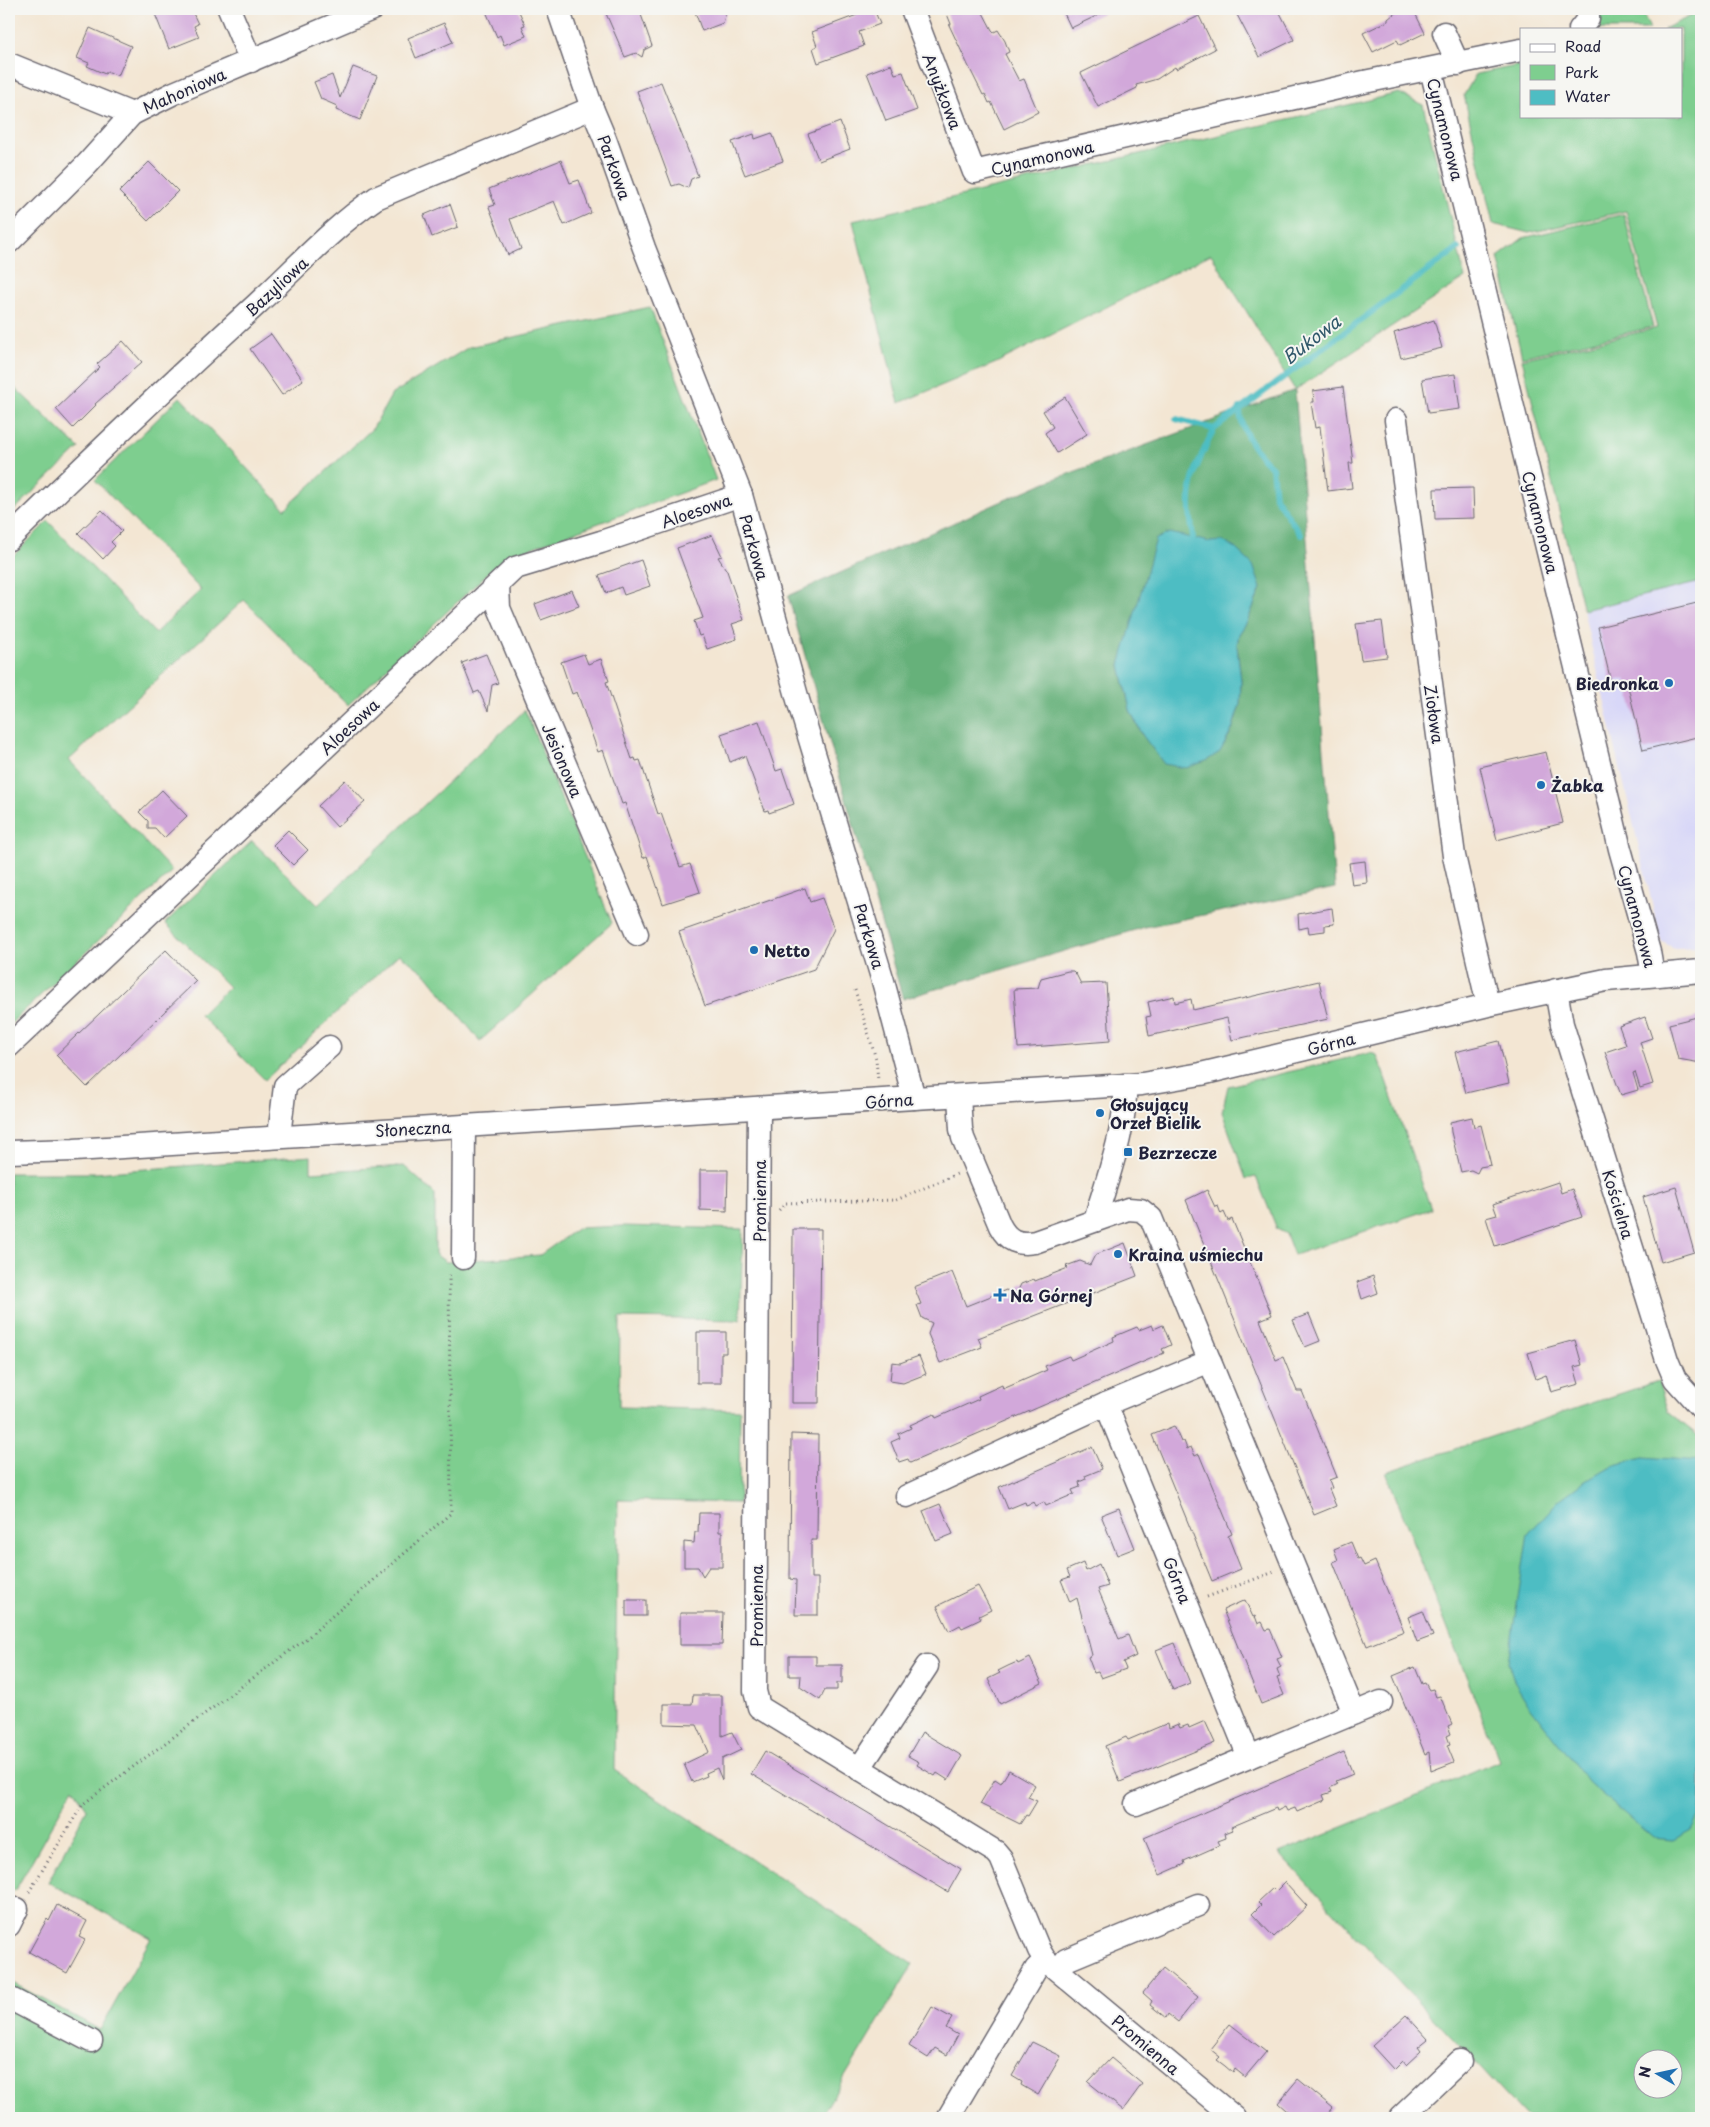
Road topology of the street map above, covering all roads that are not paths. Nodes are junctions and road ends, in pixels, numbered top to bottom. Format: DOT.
graph roads {
  1 [pos="229,9"];
  2 [pos="372,9"];
  3 [pos="558,9"];
  4 [pos="912,9"];
  5 [pos="1588,9"];
  6 [pos="1581,28"];
  7 [pos="1444,32"];
  8 [pos="1520,50"];
  9 [pos="251,61"];
  10 [pos="9,64"];
  11 [pos="1458,64"];
  12 [pos="1432,69"];
  13 [pos="592,108"];
  14 [pos="132,114"];
  15 [pos="974,172"];
  16 [pos="9,242"];
  17 [pos="1396,420"];
  18 [pos="741,495"];
  19 [pos="9,539"];
  20 [pos="498,585"];
  21 [pos="637,934"];
  22 [pos="1701,971"];
  23 [pos="1653,975"];
  24 [pos="1556,990"];
  25 [pos="1488,1004"];
  26 [pos="9,1046"];
  27 [pos="329,1046"];
  28 [pos="1125,1085"];
  29 [pos="959,1096"];
  30 [pos="914,1098"];
  31 [pos="818,1104"];
  32 [pos="759,1108"];
  33 [pos="464,1126"];
  34 [pos="279,1136"];
  35 [pos="9,1152"];
  36 [pos="1095,1220"];
  37 [pos="456,1263"];
  38 [pos="1210,1361"];
  39 [pos="1106,1404"];
  40 [pos="1701,1407"];
  41 [pos="907,1496"];
  42 [pos="927,1666"];
  43 [pos="1381,1702"];
  44 [pos="1348,1715"];
  45 [pos="1249,1757"];
  46 [pos="859,1769"];
  47 [pos="1136,1804"];
  48 [pos="1198,1905"];
  49 [pos="1051,1965"];
  50 [pos="9,1998"];
  51 [pos="91,2041"];
  52 [pos="1460,2061"];
  53 [pos="948,2118"];
  54 [pos="1235,2118"];
  55 [pos="1400,2118"];
  1 -- 9 [label="street"];
  2 -- 9 [label="street, Mahoniowa"];
  3 -- 13 [label="street, Parkowa"];
  4 -- 15 [label="street, Anyżkowa"];
  5 -- 6 [label="street"];
  7 -- 11 [label="street, Cynamonowa"];
  8 -- 11 [label="street, Cynamonowa"];
  9 -- 14 [label="street, Mahoniowa"];
  10 -- 14 [label="street"];
  11 -- 12 [label="street, Cynamonowa"];
  12 -- 15 [label="street, Cynamonowa"];
  12 -- 23 [label="street, Cynamonowa"];
  13 -- 18 [label="street, Parkowa"];
  13 -- 19 [label="street, Bazyliowa"];
  14 -- 16 [label="street, Mahoniowa"];
  17 -- 25 [label="street, Ziołowa"];
  18 -- 20 [label="street, Aloesowa"];
  18 -- 30 [label="street, Parkowa"];
  20 -- 21 [label="street, Jesionowa"];
  20 -- 26 [label="street, Aloesowa"];
  22 -- 23 [label="street, Górna"];
  23 -- 24 [label="street, Górna"];
  24 -- 25 [label="street, Górna"];
  24 -- 40 [label="street, Kościelna"];
  25 -- 28 [label="street, Górna"];
  27 -- 34 [label="street"];
  28 -- 29 [label="street, Górna"];
  28 -- 36 [label="street"];
  29 -- 30 [label="street, Górna"];
  29 -- 36 [label="street"];
  30 -- 31 [label="street, Górna"];
  31 -- 32 [label="street, Słoneczna"];
  32 -- 33 [label="street, Słoneczna"];
  32 -- 46 [label="street, Promienna"];
  33 -- 34 [label="street, Słoneczna"];
  33 -- 37 [label="street"];
  34 -- 35 [label="street, Słoneczna"];
  36 -- 38 [label="street"];
  38 -- 39 [label="street"];
  38 -- 44 [label="street"];
  39 -- 41 [label="street"];
  39 -- 45 [label="street, Górna"];
  42 -- 46 [label="street"];
  43 -- 44 [label="street"];
  44 -- 45 [label="street"];
  45 -- 47 [label="street"];
  46 -- 49 [label="street, Promienna"];
  48 -- 49 [label="street"];
  49 -- 53 [label="street"];
  49 -- 54 [label="street, Promienna"];
  50 -- 51 [label="street"];
  52 -- 55 [label="street"];
}
